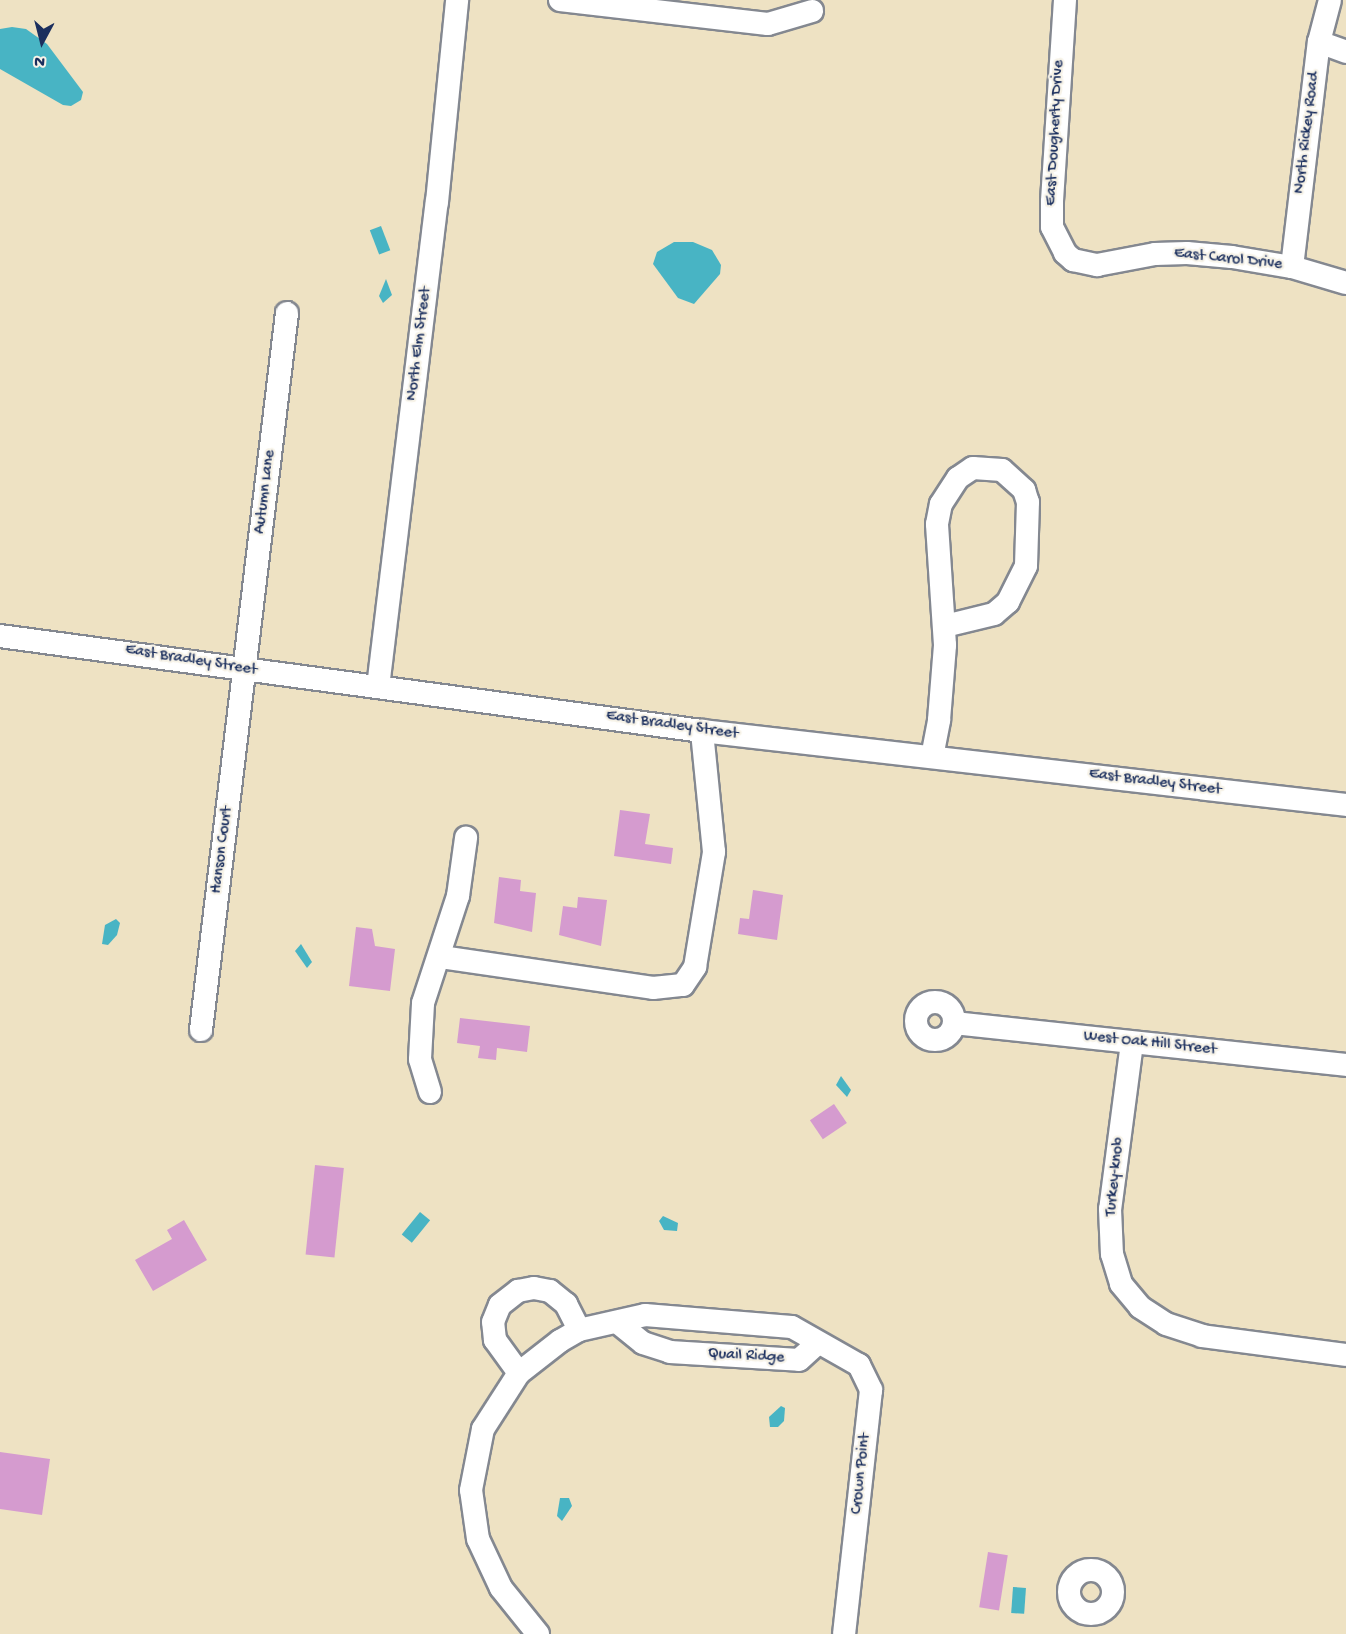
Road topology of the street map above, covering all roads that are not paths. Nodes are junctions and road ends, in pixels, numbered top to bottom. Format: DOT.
graph roads {
  1 [pos="457,0"];
  2 [pos="560,0"];
  3 [pos="1065,0"];
  4 [pos="1330,0"];
  5 [pos="812,11"];
  6 [pos="1319,42"];
  7 [pos="1346,52"];
  8 [pos="1073,260"];
  9 [pos="1292,267"];
  10 [pos="1346,283"];
  11 [pos="287,314"];
  12 [pos="945,626"];
  13 [pos="0,636"];
  14 [pos="245,670"];
  15 [pos="378,687"];
  16 [pos="702,731"];
  17 [pos="932,757"];
  18 [pos="1346,805"];
  19 [pos="466,838"];
  20 [pos="441,957"];
  21 [pos="954,1023"];
  22 [pos="201,1030"];
  23 [pos="1132,1043"];
  24 [pos="1346,1065"];
  25 [pos="430,1092"];
  26 [pos="617,1322"];
  27 [pos="579,1330"];
  28 [pos="817,1344"];
  29 [pos="1346,1355"];
  30 [pos="519,1373"];
  31 [pos="538,1634"];
  32 [pos="844,1634"];
  1 -- 15 [label="street, North Elm Street"];
  2 -- 5 [label="street"];
  3 -- 8 [label="street, East Dougherty Drive"];
  4 -- 6 [label="street, North Rickey Road"];
  6 -- 7 [label="street"];
  6 -- 9 [label="street, North Rickey Road"];
  8 -- 9 [label="street, East Carol Drive"];
  9 -- 10 [label="street, East Carol Drive"];
  11 -- 14 [label="street, Autumn Lane"];
  12 -- 12 [label="street"];
  12 -- 17 [label="street"];
  13 -- 14 [label="street, East Bradley Street"];
  14 -- 15 [label="street, East Bradley Street"];
  14 -- 22 [label="street, Hanson Court"];
  15 -- 16 [label="street, East Bradley Street"];
  16 -- 17 [label="street, East Bradley Street"];
  16 -- 20 [label="street"];
  17 -- 18 [label="street, East Bradley Street"];
  19 -- 20 [label="street"];
  20 -- 25 [label="street"];
  21 -- 23 [label="street, West Oak Hill Street"];
  23 -- 24 [label="street, West Oak Hill Street"];
  23 -- 29 [label="street, Turkey-knob"];
  26 -- 27 [label="street, Quail Ridge"];
  26 -- 28 [label="street, Quail Ridge"];
  26 -- 28 [label="street, Quail Ridge"];
  27 -- 30 [label="street, Quail Ridge"];
  27 -- 30 [label="street"];
  28 -- 32 [label="street, Crown Point"];
  30 -- 31 [label="street, Quail Ridge"];
}
